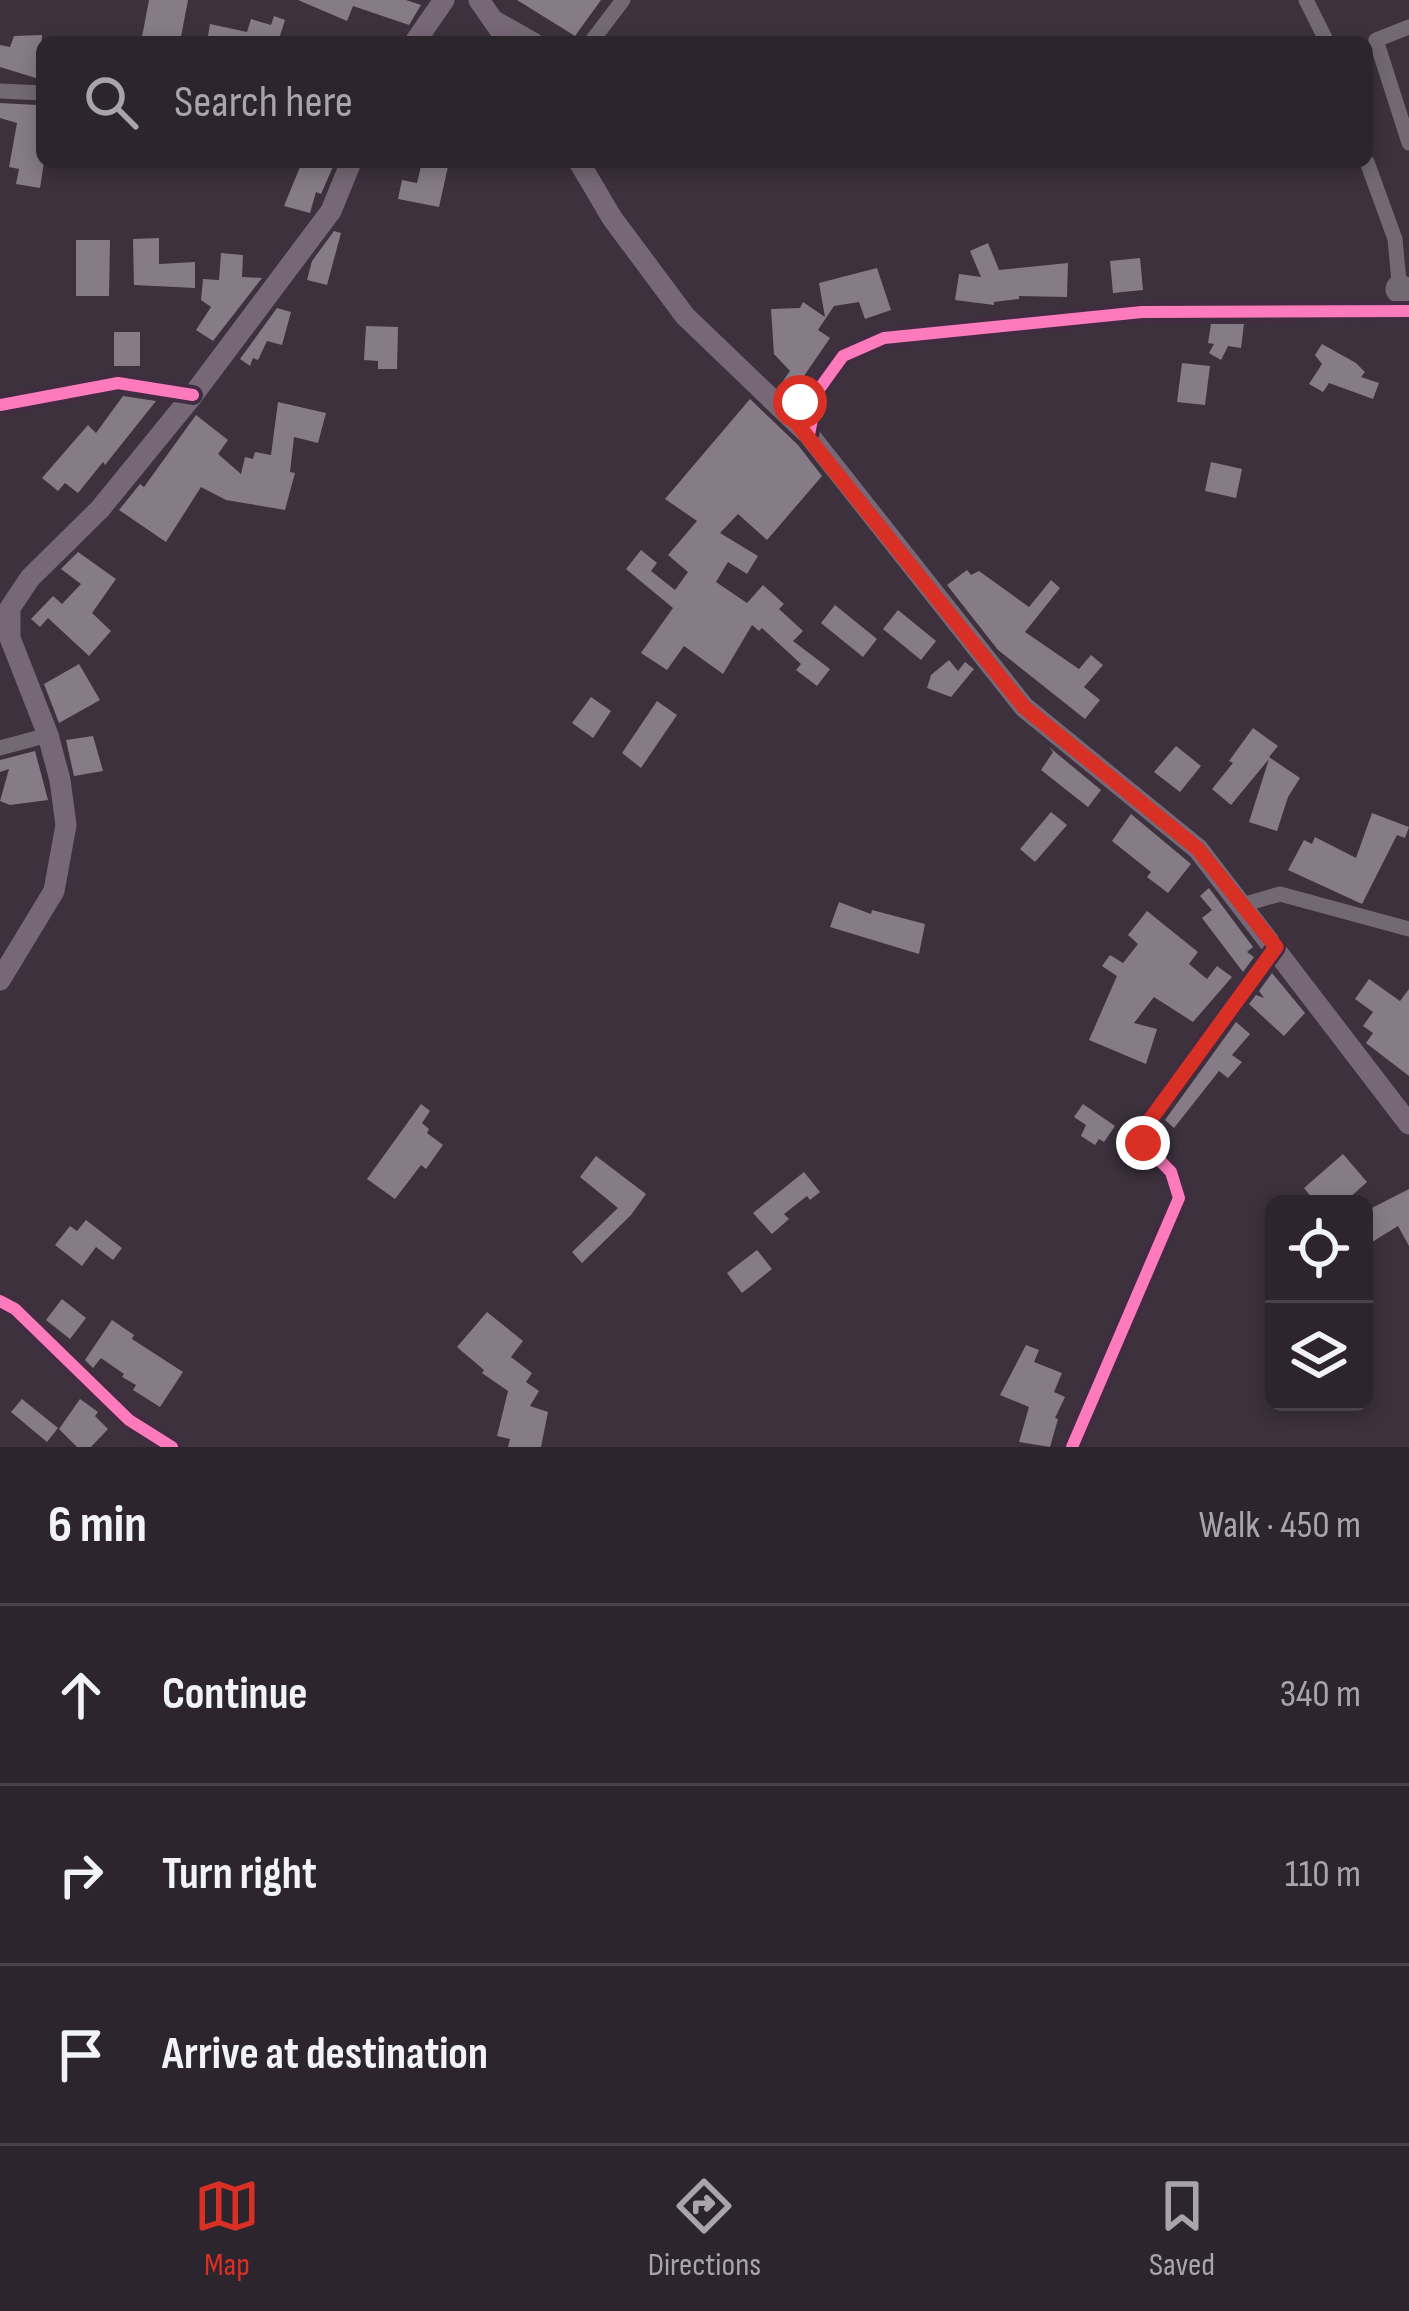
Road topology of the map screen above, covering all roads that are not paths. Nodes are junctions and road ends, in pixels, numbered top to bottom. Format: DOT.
graph roads {
  1 [pos="444,0"];
  2 [pos="623,0"];
  3 [pos="1306,0"];
  4 [pos="486,8"];
  5 [pos="1409,27"];
  6 [pos="419,36"];
  7 [pos="507,36"];
  8 [pos="527,36"];
  9 [pos="596,36"];
  10 [pos="1324,36"];
  11 [pos="0,91"];
  12 [pos="36,93"];
  13 [pos="1409,143"];
  14 [pos="350,168"];
  15 [pos="583,168"];
  16 [pos="1369,168"];
  17 [pos="1409,238"];
  18 [pos="1396,258"];
  19 [pos="1402,291"];
  20 [pos="1356,310"];
  21 [pos="1409,311"];
  22 [pos="817,392"];
  23 [pos="193,395"];
  24 [pos="0,405"];
  25 [pos="782,405"];
  26 [pos="809,435"];
  27 [pos="48,735"];
  28 [pos="0,748"];
  29 [pos="1242,905"];
  30 [pos="1409,929"];
  31 [pos="1276,947"];
  32 [pos="0,980"];
  33 [pos="1409,1124"];
  34 [pos="0,1301"];
  35 [pos="172,1447"];
  36 [pos="1072,1447"];
  1 -- 6 [label="main road"];
  2 -- 9 [label="street"];
  3 -- 10 [label="street"];
  4 -- 7 [label="main road"];
  4 -- 8 [label="street"];
  5 -- 13 [label="street"];
  11 -- 12 [label="street"];
  14 -- 23 [label="main road"];
  15 -- 25 [label="main road"];
  16 -- 18 [label="street"];
  17 -- 18 [label="street"];
  18 -- 19 [label="street"];
  19 -- 20 [label="street"];
  20 -- 21 [label="street"];
  20 -- 22 [label="street"];
  22 -- 25 [label="street"];
  22 -- 26 [label="street"];
  23 -- 24 [label="street"];
  23 -- 27 [label="main road"];
  25 -- 26 [label="main road"];
  26 -- 29 [label="main road"];
  27 -- 28 [label="street"];
  27 -- 32 [label="main road"];
  29 -- 30 [label="street"];
  29 -- 31 [label="main road"];
  31 -- 33 [label="main road"];
  31 -- 36 [label="street"];
  34 -- 35 [label="street"];
}
